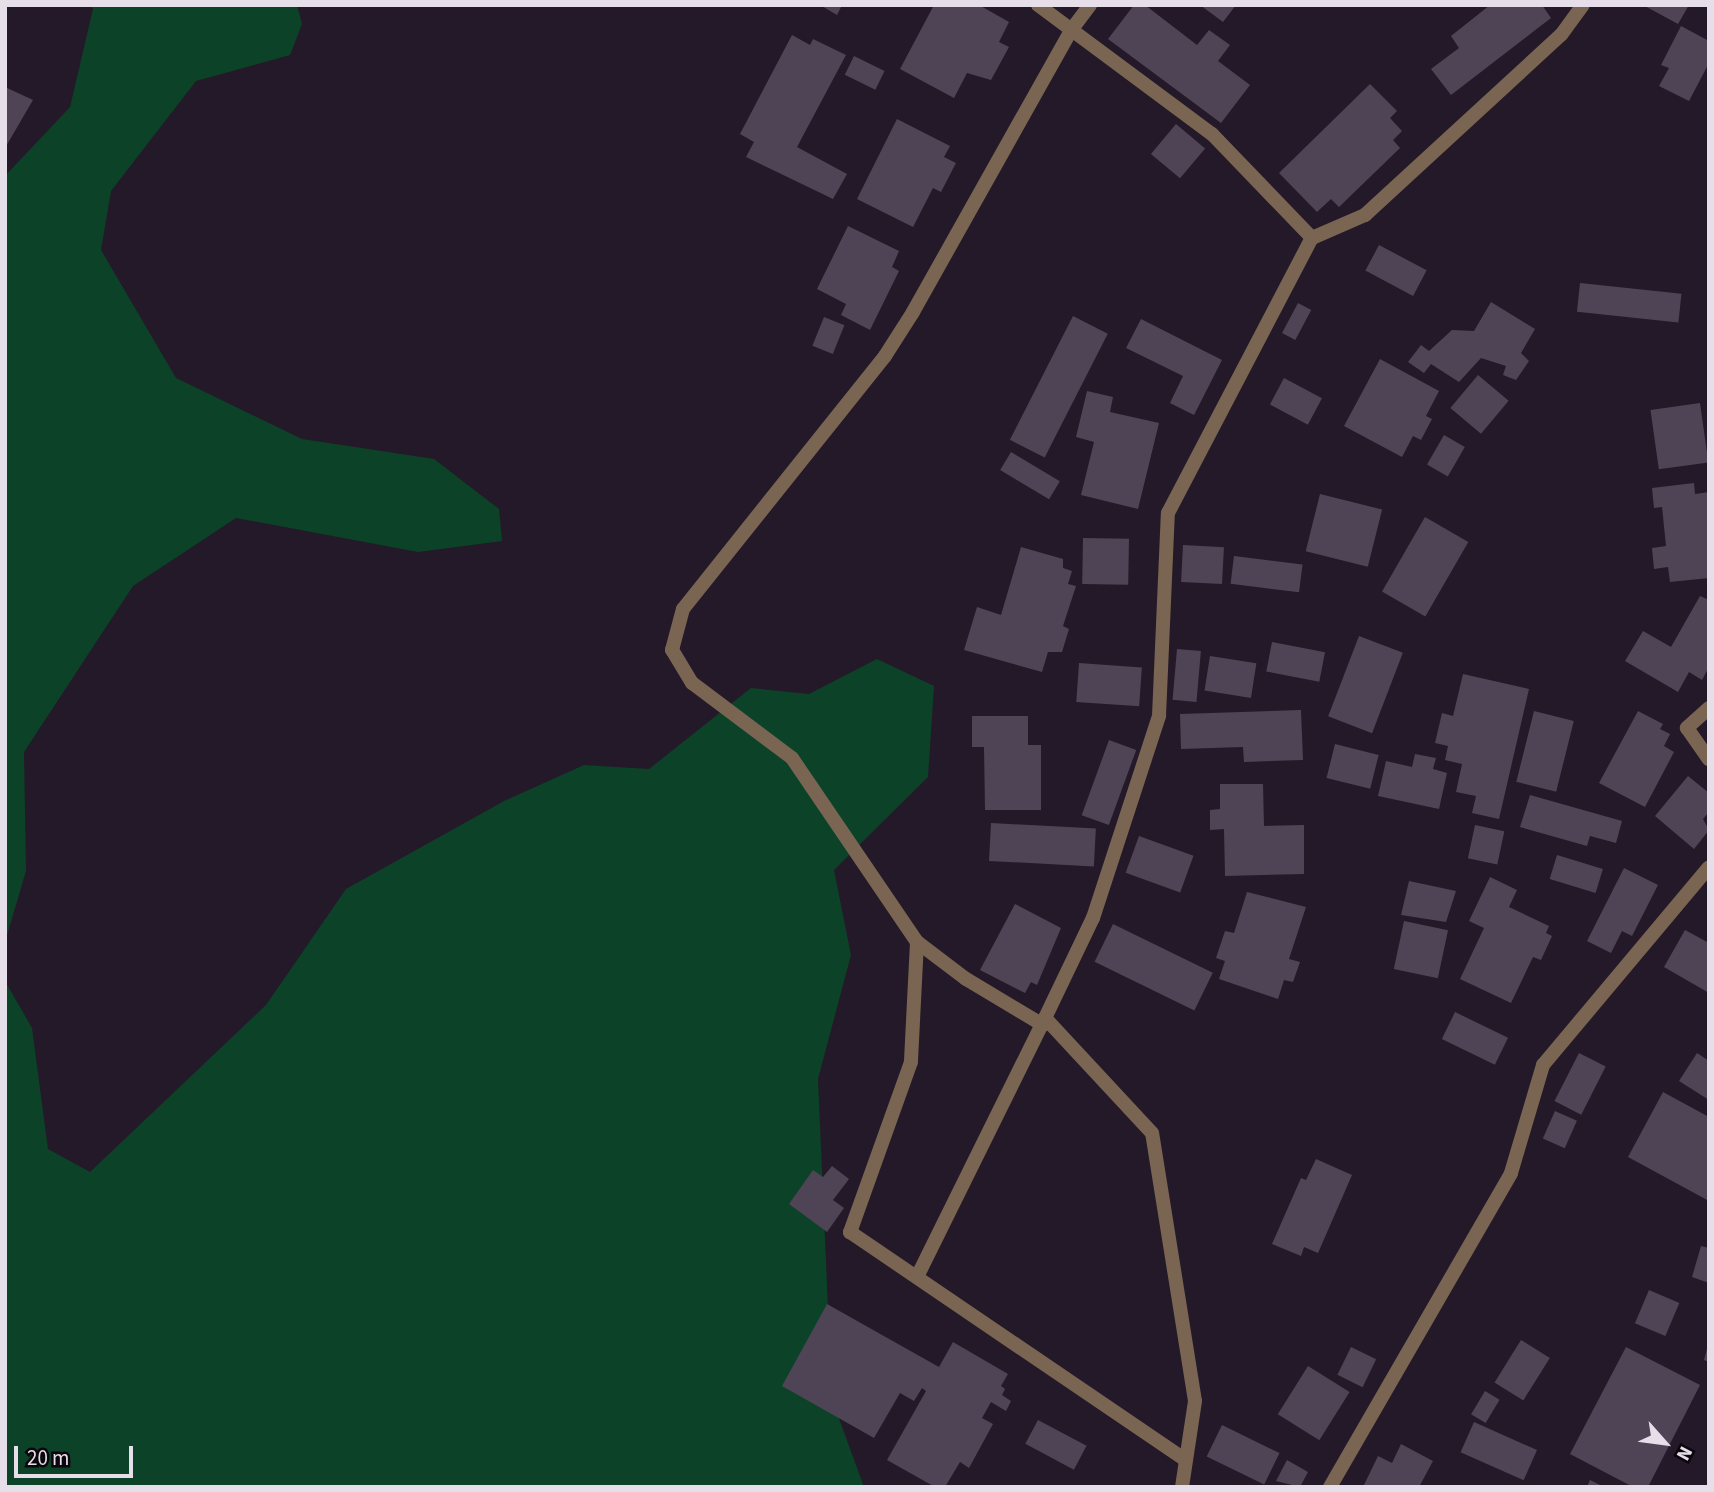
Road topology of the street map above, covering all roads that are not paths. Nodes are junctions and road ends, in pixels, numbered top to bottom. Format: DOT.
graph roads {
  1 [pos="1038,5"];
  2 [pos="1090,5"];
  3 [pos="1583,5"];
  4 [pos="1072,29"];
  5 [pos="1312,238"];
  6 [pos="1709,708"];
  7 [pos="1709,758"];
  8 [pos="1709,867"];
  9 [pos="917,942"];
  10 [pos="1044,1022"];
  11 [pos="916,1277"];
  12 [pos="1184,1458"];
  13 [pos="1182,1487"];
  14 [pos="1330,1487"];
  1 -- 4 [label="street"];
  2 -- 4 [label="street"];
  3 -- 5 [label="street"];
  4 -- 5 [label="street"];
  4 -- 9 [label="street"];
  5 -- 10 [label="street"];
  6 -- 7 [label="street"];
  8 -- 14 [label="street"];
  9 -- 10 [label="street"];
  9 -- 11 [label="street"];
  10 -- 11 [label="street"];
  10 -- 12 [label="street"];
  11 -- 12 [label="street"];
  12 -- 13 [label="street"];
}
